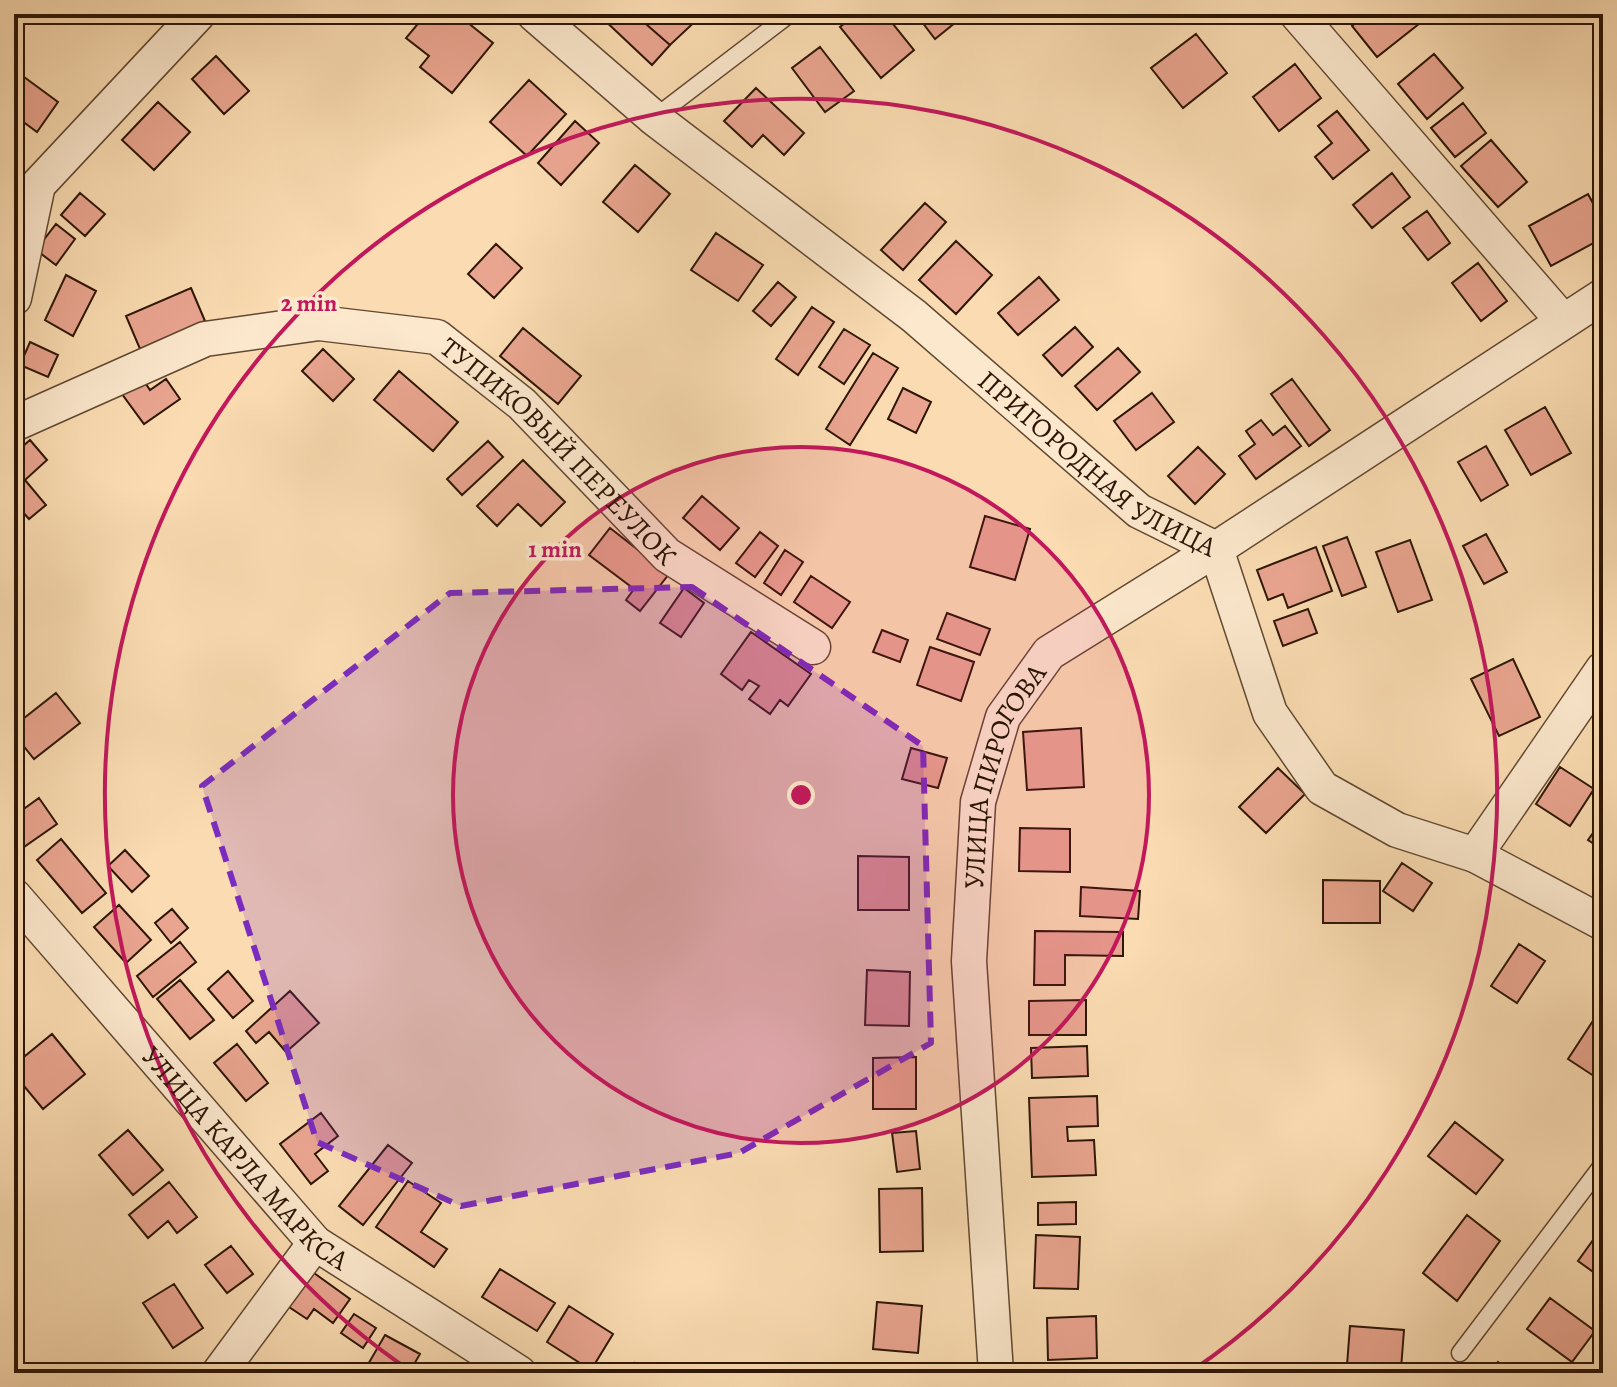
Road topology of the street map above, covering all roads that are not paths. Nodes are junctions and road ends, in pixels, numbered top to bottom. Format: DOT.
graph roads {
  1 [pos="198,14"];
  2 [pos="534,14"];
  3 [pos="790,14"];
  4 [pos="1297,14"];
  5 [pos="654,118"];
  6 [pos="1603,296"];
  7 [pos="14,298"];
  8 [pos="1563,321"];
  9 [pos="14,424"];
  10 [pos="1216,549"];
  11 [pos="813,647"];
  12 [pos="1603,669"];
  13 [pos="1475,855"];
  14 [pos="14,896"];
  15 [pos="1603,923"];
  16 [pos="1603,1164"];
  17 [pos="315,1243"];
  18 [pos="1460,1353"];
  19 [pos="219,1373"];
  20 [pos="519,1373"];
  21 [pos="996,1373"];
  1 -- 7 [label="street"];
  2 -- 5 [label="street, ПРИГОРОДНАЯ УЛИЦА"];
  3 -- 5 [label="lane"];
  4 -- 8 [label="street"];
  5 -- 10 [label="street, ПРИГОРОДНАЯ УЛИЦА"];
  6 -- 8 [label="street, УЛИЦА ПИРОГОВА"];
  8 -- 10 [label="street, УЛИЦА ПИРОГОВА"];
  9 -- 11 [label="street, ТУПИКОВЫЙ ПЕРЕУЛОК"];
  10 -- 13 [label="street, ПРИГОРОДНАЯ УЛИЦА"];
  10 -- 21 [label="street, УЛИЦА ПИРОГОВА"];
  12 -- 13 [label="street"];
  13 -- 15 [label="street, ПРИГОРОДНАЯ УЛИЦА"];
  14 -- 17 [label="street, УЛИЦА КАРЛА МАРКСА"];
  16 -- 18 [label="lane"];
  17 -- 19 [label="street"];
  17 -- 20 [label="street, УЛИЦА КАРЛА МАРКСА"];
}
